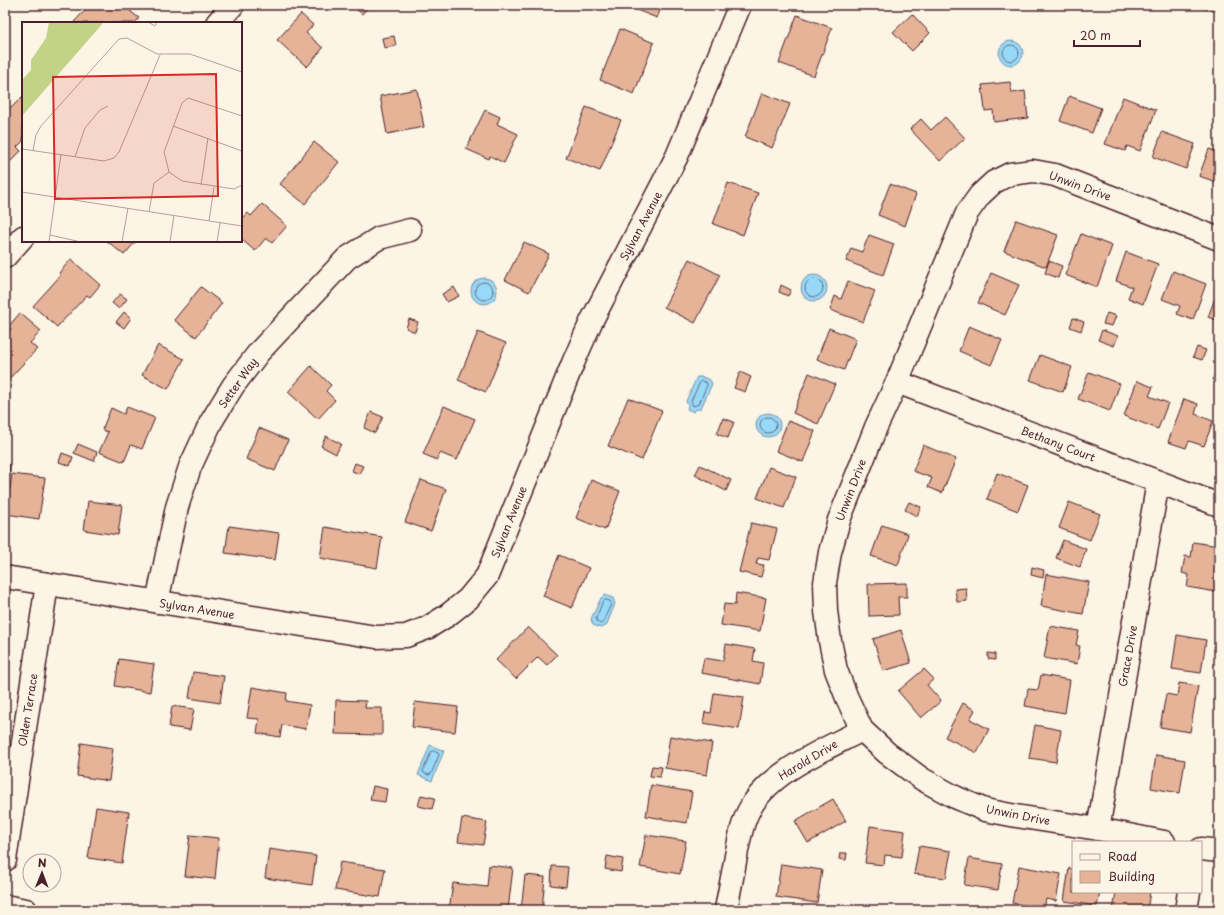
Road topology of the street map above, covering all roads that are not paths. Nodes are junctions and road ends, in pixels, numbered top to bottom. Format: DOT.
graph roads {
  1 [pos="233,5"];
  2 [pos="740,5"];
  3 [pos="218,22"];
  4 [pos="410,230"];
  5 [pos="22,238"];
  6 [pos="1219,239"];
  7 [pos="5,257"];
  8 [pos="897,382"];
  9 [pos="1158,482"];
  10 [pos="1219,505"];
  11 [pos="5,577"];
  12 [pos="47,584"];
  13 [pos="157,602"];
  14 [pos="862,730"];
  15 [pos="1098,829"];
  16 [pos="1159,841"];
  17 [pos="1202,849"];
  18 [pos="1219,851"];
  19 [pos="5,860"];
  20 [pos="1189,893"];
  21 [pos="5,906"];
  22 [pos="26,910"];
  23 [pos="726,910"];
  24 [pos="1186,910"];
  1 -- 3 [label="street"];
  2 -- 13 [label="street, Sylvan Avenue"];
  4 -- 13 [label="street, Setter Way"];
  5 -- 7 [label="street"];
  6 -- 8 [label="street, Unwin Drive"];
  8 -- 9 [label="street, Bethany Court"];
  8 -- 14 [label="street, Unwin Drive"];
  9 -- 10 [label="street, Bethany Court"];
  9 -- 15 [label="street, Grace Drive"];
  11 -- 12 [label="street, Sylvan Avenue"];
  12 -- 13 [label="street, Sylvan Avenue"];
  12 -- 19 [label="street, Olden Terrace"];
  14 -- 15 [label="street, Unwin Drive"];
  14 -- 23 [label="street, Harold Drive"];
  15 -- 16 [label="street, Unwin Drive"];
  17 -- 18 [label="street"];
  20 -- 24 [label="street"];
  21 -- 22 [label="street"];
}
